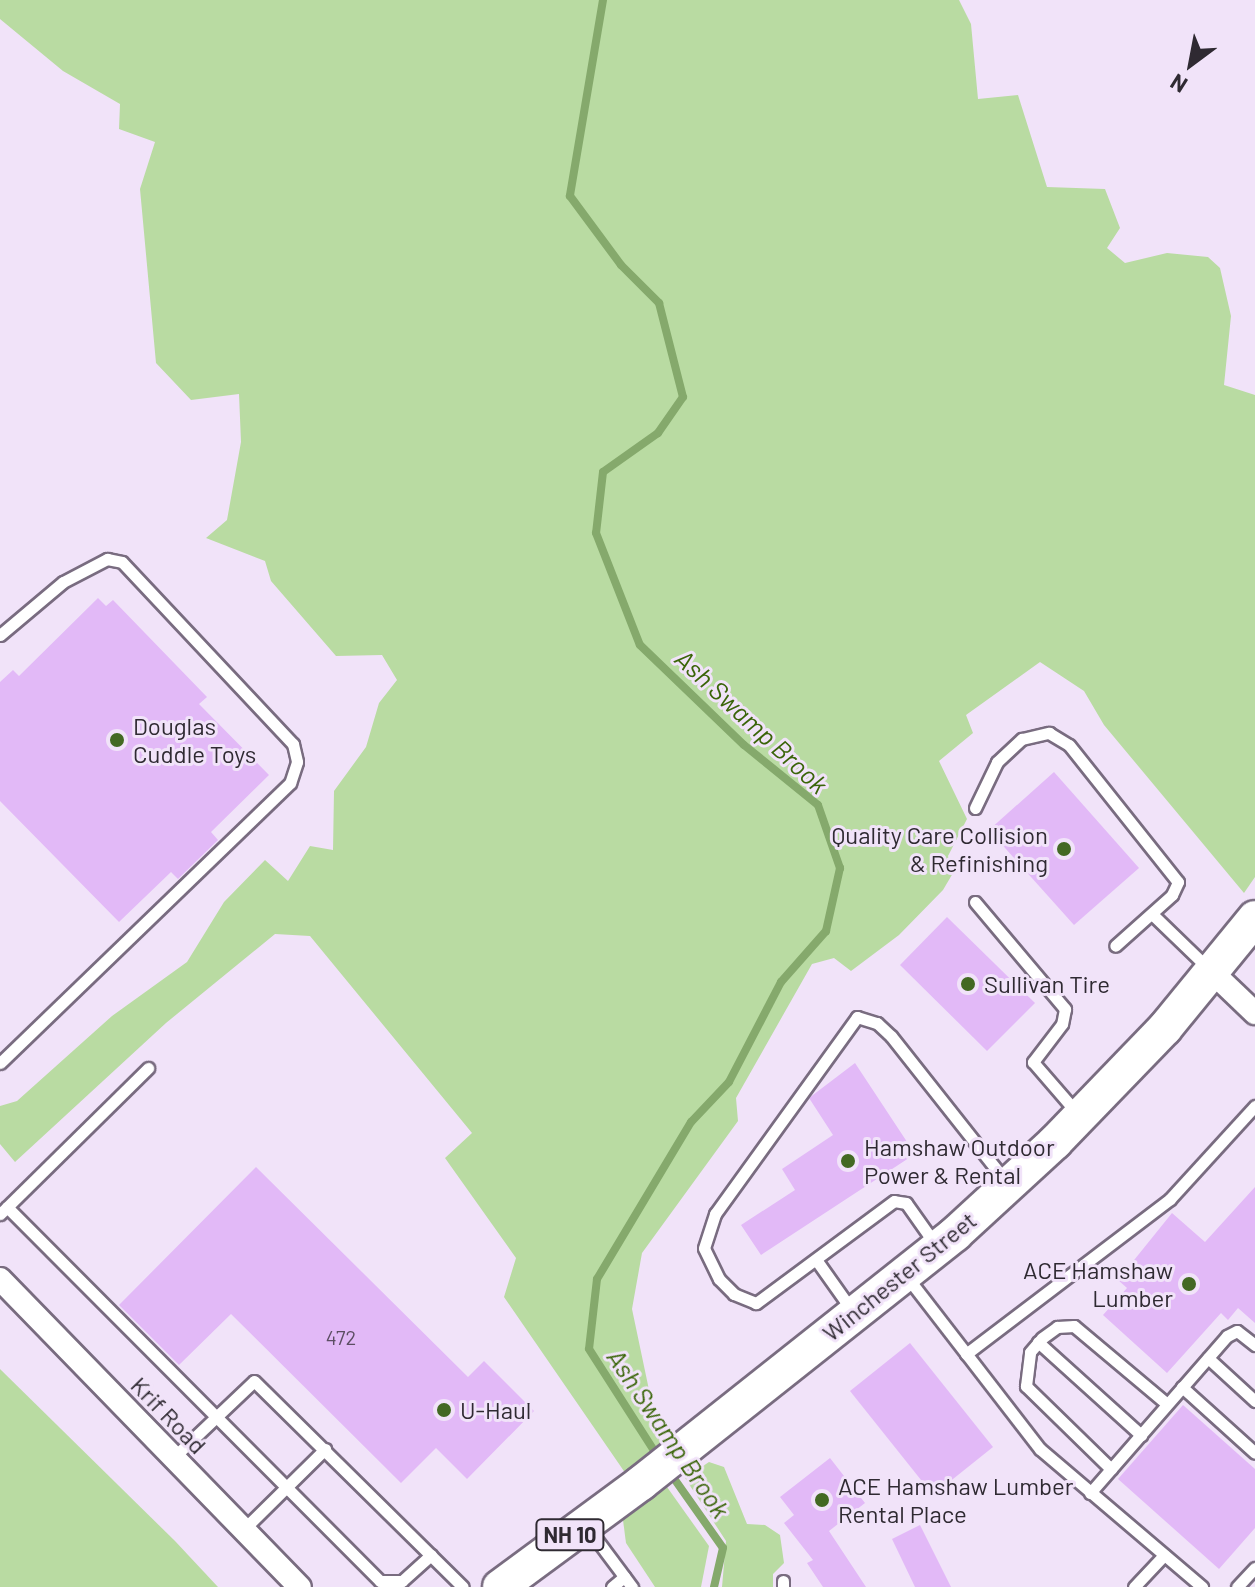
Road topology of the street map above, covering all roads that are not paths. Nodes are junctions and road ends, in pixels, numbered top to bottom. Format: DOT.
graph roads {
  1 [pos="0,635"];
  2 [pos="975,808"];
  3 [pos="975,902"];
  4 [pos="1152,914"];
  5 [pos="1255,918"];
  6 [pos="1115,946"];
  7 [pos="1211,971"];
  8 [pos="1255,1013"];
  9 [pos="0,1063"];
  10 [pos="148,1068"];
  11 [pos="1255,1106"];
  12 [pos="1079,1116"];
  13 [pos="1008,1185"];
  14 [pos="4,1211"];
  15 [pos="938,1247"];
  16 [pos="817,1261"];
  17 [pos="904,1274"];
  18 [pos="0,1279"];
  19 [pos="854,1313"];
  20 [pos="1038,1342"];
  21 [pos="1255,1345"];
  22 [pos="966,1354"];
  23 [pos="1208,1358"];
  24 [pos="1182,1387"];
  25 [pos="1255,1401"];
  26 [pos="1167,1404"];
  27 [pos="215,1416"];
  28 [pos="1141,1435"];
  29 [pos="325,1449"];
  30 [pos="1255,1453"];
  31 [pos="174,1457"];
  32 [pos="1111,1469"];
  33 [pos="286,1487"];
  34 [pos="1090,1493"];
  35 [pos="585,1524"];
  36 [pos="244,1529"];
  37 [pos="431,1555"];
  38 [pos="1164,1555"];
  39 [pos="1255,1568"];
  40 [pos="628,1582"];
  41 [pos="300,1587"];
  42 [pos="463,1587"];
  43 [pos="500,1587"];
  44 [pos="612,1587"];
  45 [pos="1134,1587"];
  46 [pos="1202,1587"];
  47 [pos="1237,1587"];
  1 -- 9 [label="lane"];
  2 -- 4 [label="lane"];
  3 -- 12 [label="lane"];
  4 -- 6 [label="lane"];
  4 -- 7 [label="lane"];
  5 -- 7 [label="main road, Winchester Street / NH 10"];
  7 -- 8 [label="street"];
  7 -- 12 [label="main road, Winchester Street / NH 10"];
  10 -- 14 [label="lane"];
  11 -- 22 [label="lane"];
  12 -- 13 [label="main road, Winchester Street / NH 10"];
  13 -- 15 [label="main road, Winchester Street / NH 10"];
  13 -- 16 [label="lane"];
  14 -- 27 [label="lane"];
  15 -- 16 [label="lane"];
  15 -- 17 [label="main road, Winchester Street / NH 10"];
  16 -- 19 [label="lane"];
  17 -- 19 [label="main road, Winchester Street / NH 10"];
  17 -- 22 [label="lane"];
  18 -- 31 [label="street, Krif Road"];
  19 -- 35 [label="main road, Winchester Street / NH 10"];
  20 -- 26 [label="lane"];
  20 -- 28 [label="lane"];
  20 -- 32 [label="lane"];
  21 -- 23 [label="lane"];
  22 -- 34 [label="lane"];
  23 -- 24 [label="lane"];
  23 -- 25 [label="lane"];
  24 -- 26 [label="lane"];
  24 -- 30 [label="lane"];
  26 -- 28 [label="lane"];
  27 -- 29 [label="lane"];
  27 -- 31 [label="lane"];
  27 -- 33 [label="lane"];
  28 -- 32 [label="lane"];
  29 -- 33 [label="lane"];
  29 -- 37 [label="lane"];
  31 -- 36 [label="street, Krif Road"];
  32 -- 34 [label="lane"];
  33 -- 36 [label="lane"];
  33 -- 37 [label="lane"];
  34 -- 38 [label="lane"];
  35 -- 40 [label="lane"];
  35 -- 43 [label="main road, Winchester Street / NH 10"];
  36 -- 41 [label="street, Krif Road"];
  37 -- 42 [label="lane"];
  38 -- 45 [label="lane"];
  38 -- 46 [label="lane"];
  39 -- 47 [label="lane"];
  40 -- 44 [label="lane"];
}
